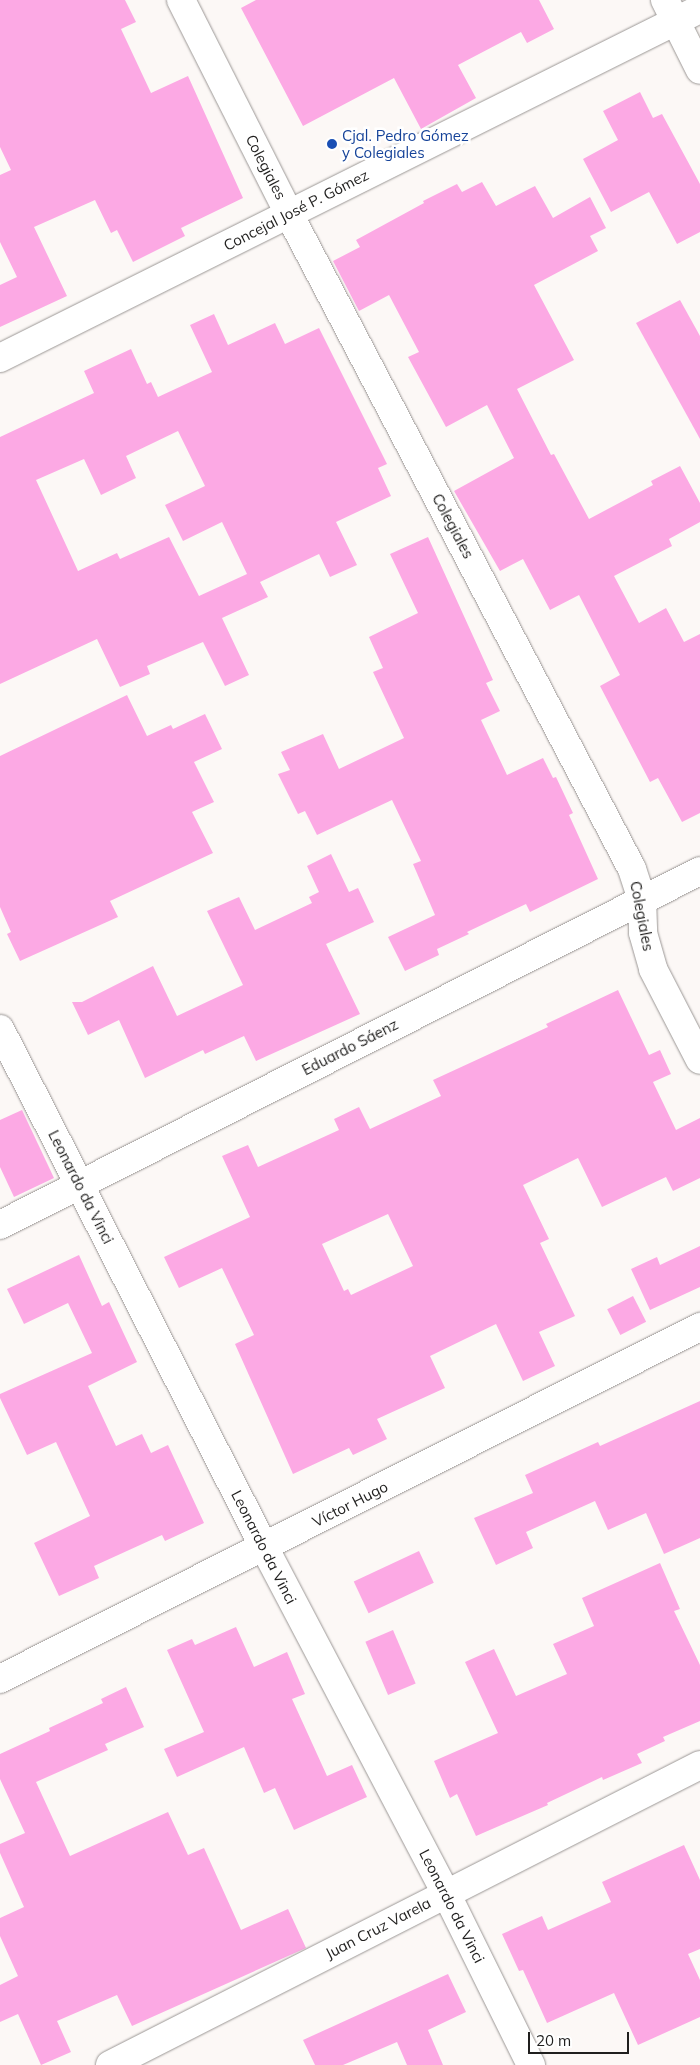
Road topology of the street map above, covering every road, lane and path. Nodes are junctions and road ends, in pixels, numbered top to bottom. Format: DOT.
graph roads {
  1 [pos="180,0"];
  2 [pos="700,9"];
  3 [pos="671,11"];
  4 [pos="700,70"];
  5 [pos="289,214"];
  6 [pos="0,358"];
  7 [pos="700,871"];
  8 [pos="642,899"];
  9 [pos="0,1028"];
  10 [pos="700,1060"];
  11 [pos="79,1184"];
  12 [pos="0,1225"];
  13 [pos="700,1327"];
  14 [pos="264,1548"];
  15 [pos="0,1679"];
  16 [pos="700,1765"];
  17 [pos="446,1893"];
  18 [pos="110,2065"];
  19 [pos="531,2065"];
  1 -- 5 [label="street, Colegiales"];
  2 -- 3 [label="street, Concejal José P. Gómez"];
  3 -- 4 [label="street"];
  3 -- 5 [label="street, Concejal José P. Gómez"];
  5 -- 6 [label="street, Concejal José P. Gómez"];
  5 -- 8 [label="street, Colegiales"];
  7 -- 8 [label="street, Eduardo Sáenz"];
  8 -- 10 [label="street, Colegiales"];
  8 -- 11 [label="street, Eduardo Sáenz"];
  9 -- 11 [label="street, Leonardo da Vinci"];
  11 -- 12 [label="street, Eduardo Sáenz"];
  11 -- 14 [label="street, Leonardo da Vinci"];
  13 -- 14 [label="street, Víctor Hugo"];
  14 -- 15 [label="street, Víctor Hugo"];
  14 -- 17 [label="street, Leonardo da Vinci"];
  16 -- 17 [label="street, Juan Cruz Varela"];
  17 -- 18 [label="street, Juan Cruz Varela"];
  17 -- 19 [label="street, Leonardo da Vinci"];
}
